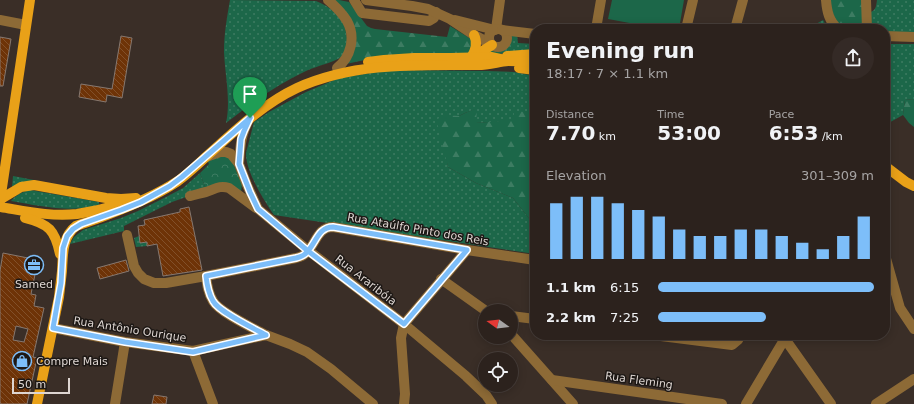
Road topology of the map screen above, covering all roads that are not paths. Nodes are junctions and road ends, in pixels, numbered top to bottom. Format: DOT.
graph roads {
  1 [pos="30,0"];
  2 [pos="328,0"];
  3 [pos="354,0"];
  4 [pos="370,0"];
  5 [pos="500,0"];
  6 [pos="601,0"];
  7 [pos="693,0"];
  8 [pos="743,0"];
  9 [pos="826,0"];
  10 [pos="866,0"];
  11 [pos="436,12"];
  12 [pos="450,19"];
  13 [pos="0,20"];
  14 [pos="597,24"];
  15 [pos="687,24"];
  16 [pos="736,24"];
  17 [pos="833,24"];
  18 [pos="867,24"];
  19 [pos="26,25"];
  20 [pos="498,30"];
  21 [pos="530,33"];
  22 [pos="474,35"];
  23 [pos="890,36"];
  24 [pos="914,37"];
  25 [pos="491,44"];
  26 [pos="530,55"];
  27 [pos="471,58"];
  28 [pos="489,61"];
  29 [pos="530,62"];
  30 [pos="337,68"];
  31 [pos="530,69"];
  32 [pos="250,118"];
  33 [pos="206,157"];
  34 [pos="239,164"];
  35 [pos="890,170"];
  36 [pos="914,186"];
  37 [pos="190,196"];
  38 [pos="136,198"];
  39 [pos="0,202"];
  40 [pos="258,209"];
  41 [pos="121,210"];
  42 [pos="0,214"];
  43 [pos="42,219"];
  44 [pos="127,235"];
  45 [pos="467,250"];
  46 [pos="308,251"];
  47 [pos="530,259"];
  48 [pos="62,264"];
  49 [pos="890,273"];
  50 [pos="206,276"];
  51 [pos="441,279"];
  52 [pos="478,305"];
  53 [pos="518,317"];
  54 [pos="530,318"];
  55 [pos="404,324"];
  56 [pos="53,328"];
  57 [pos="914,329"];
  58 [pos="266,335"];
  59 [pos="690,340"];
  60 [pos="738,340"];
  61 [pos="784,340"];
  62 [pos="788,340"];
  63 [pos="125,342"];
  64 [pos="518,342"];
  65 [pos="193,352"];
  66 [pos="914,379"];
  67 [pos="552,380"];
  68 [pos="37,404"];
  69 [pos="115,404"];
  70 [pos="213,404"];
  71 [pos="372,404"];
  72 [pos="404,404"];
  73 [pos="492,404"];
  74 [pos="573,404"];
  75 [pos="722,404"];
  76 [pos="746,404"];
  77 [pos="831,404"];
  78 [pos="876,404"];
  1 -- 19 [label="main road"];
  2 -- 30 [label="street"];
  3 -- 11 [label="street"];
  4 -- 11 [label="street"];
  5 -- 20 [label="street"];
  6 -- 14 [label="street"];
  7 -- 15 [label="street"];
  8 -- 16 [label="street"];
  9 -- 17 [label="street"];
  10 -- 18 [label="street"];
  11 -- 12 [label="street"];
  12 -- 20 [label="street"];
  12 -- 22 [label="street"];
  13 -- 19 [label="street"];
  19 -- 39 [label="main road"];
  20 -- 21 [label="street"];
  20 -- 25 [label="street"];
  20 -- 25 [label="street"];
  22 -- 25 [label="street"];
  22 -- 27 [label="main road"];
  23 -- 24 [label="street"];
  25 -- 27 [label="main road"];
  26 -- 28 [label="main road"];
  27 -- 28 [label="main road"];
  27 -- 30 [label="main road"];
  28 -- 29 [label="main road"];
  28 -- 31 [label="main road"];
  28 -- 32 [label="main road"];
  30 -- 38 [label="main road"];
  32 -- 33 [label="main road"];
  32 -- 34 [label="street"];
  33 -- 34 [label="street"];
  33 -- 41 [label="main road"];
  34 -- 40 [label="street, Rua Araribóia"];
  35 -- 36 [label="main road"];
  37 -- 40 [label="street, Rua Araribóia"];
  38 -- 39 [label="main road"];
  38 -- 43 [label="main road"];
  39 -- 43 [label="main road"];
  40 -- 46 [label="street, Rua Araribóia"];
  41 -- 43 [label="main road"];
  41 -- 48 [label="main road"];
  42 -- 43 [label="main road"];
  43 -- 48 [label="main road"];
  44 -- 50 [label="street"];
  45 -- 46 [label="street, Rua Ataúlfo Pinto dos Reis"];
  45 -- 47 [label="street, Rua Ataúlfo Pinto dos Reis"];
  45 -- 51 [label="street"];
  46 -- 50 [label="street"];
  46 -- 55 [label="street, Rua Araribóia"];
  48 -- 56 [label="main road"];
  49 -- 57 [label="street"];
  50 -- 58 [label="street"];
  51 -- 52 [label="street"];
  51 -- 55 [label="street"];
  53 -- 54 [label="street"];
  55 -- 72 [label="street"];
  55 -- 73 [label="street, Rua Araribóia"];
  56 -- 63 [label="street, Rua Antônio Ourique"];
  56 -- 68 [label="main road"];
  58 -- 65 [label="street, Rua Antônio Ourique"];
  58 -- 71 [label="street"];
  59 -- 60 [label="street"];
  61 -- 76 [label="street"];
  62 -- 77 [label="street"];
  63 -- 65 [label="street, Rua Antônio Ourique"];
  63 -- 69 [label="street"];
  64 -- 67 [label="street"];
  65 -- 70 [label="street"];
  66 -- 78 [label="street"];
  67 -- 74 [label="street"];
  67 -- 75 [label="street, Rua Fleming"];
}
